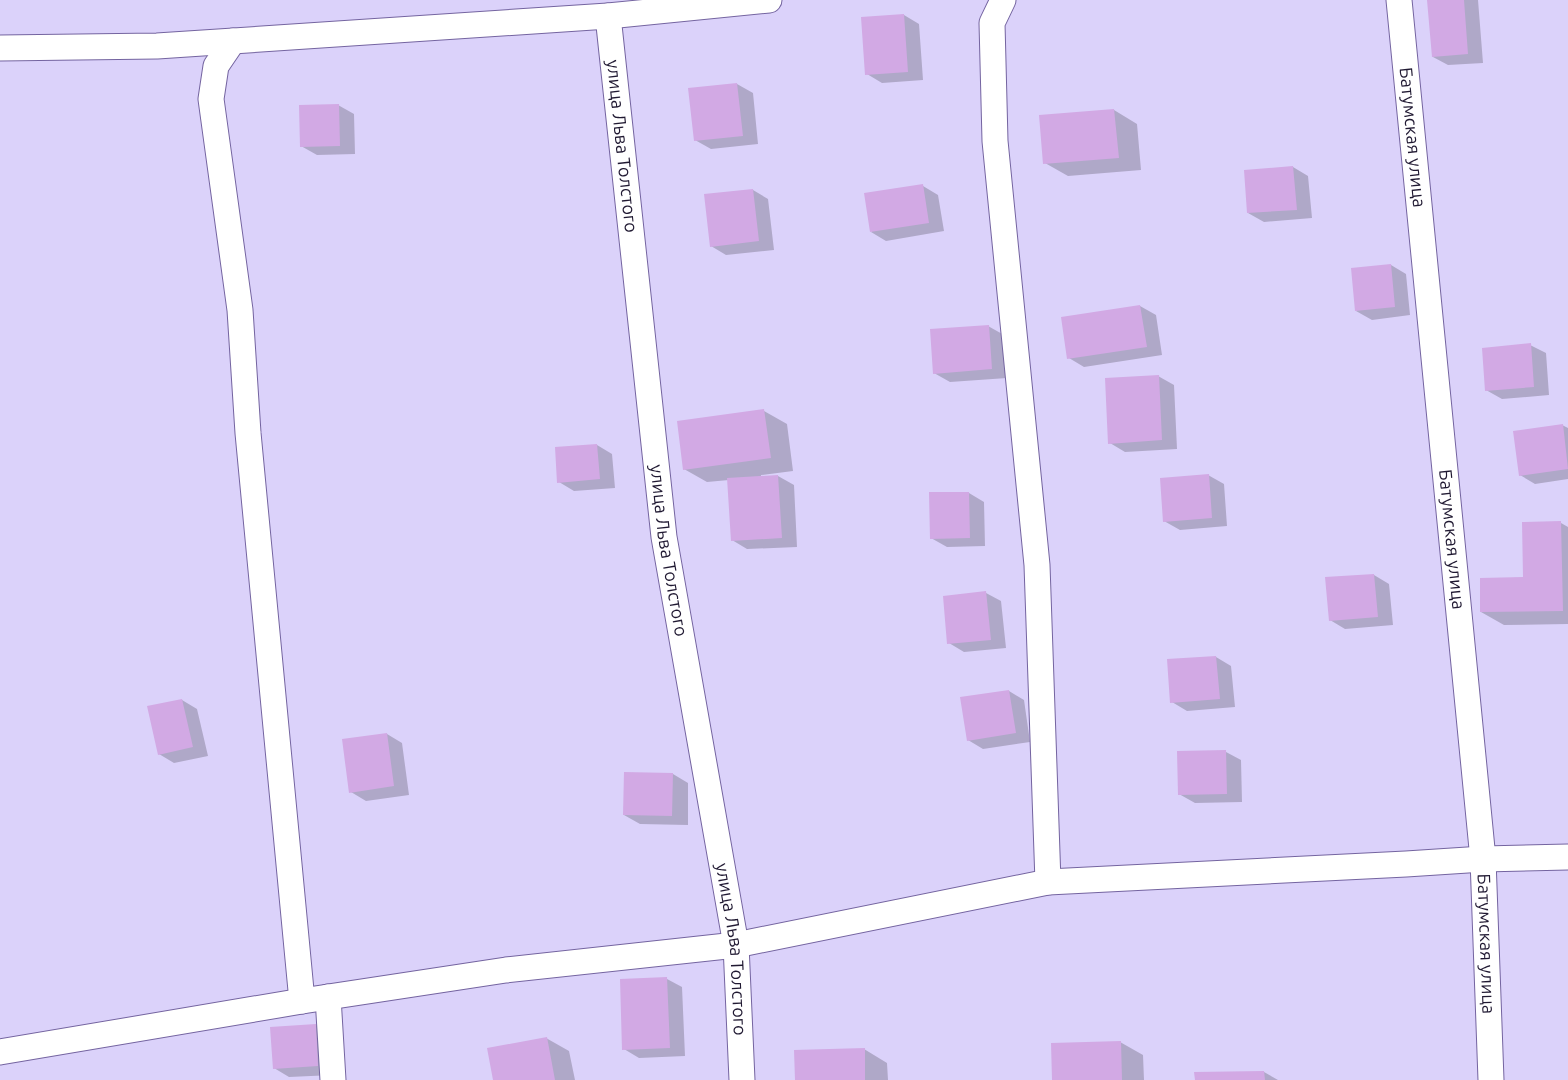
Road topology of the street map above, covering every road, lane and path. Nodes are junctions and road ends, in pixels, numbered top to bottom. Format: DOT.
graph roads {
  1 [pos="769,0"];
  2 [pos="1003,0"];
  3 [pos="1399,0"];
  4 [pos="608,16"];
  5 [pos="233,41"];
  6 [pos="0,48"];
  7 [pos="1568,856"];
  8 [pos="1483,859"];
  9 [pos="1048,882"];
  10 [pos="736,945"];
  11 [pos="328,997"];
  12 [pos="302,1001"];
  13 [pos="0,1052"];
  14 [pos="333,1080"];
  15 [pos="742,1080"];
  16 [pos="1491,1080"];
  1 -- 4 [label="street"];
  2 -- 9 [label="street"];
  3 -- 8 [label="street, Батумская улица"];
  4 -- 5 [label="street"];
  4 -- 10 [label="street, улица Льва Толстого"];
  5 -- 6 [label="street"];
  5 -- 12 [label="street"];
  7 -- 8 [label="street"];
  8 -- 9 [label="street"];
  8 -- 16 [label="street, Батумская улица"];
  9 -- 10 [label="street"];
  10 -- 11 [label="street"];
  10 -- 15 [label="street, улица Льва Толстого"];
  11 -- 12 [label="street"];
  11 -- 14 [label="street"];
  12 -- 13 [label="street"];
}
